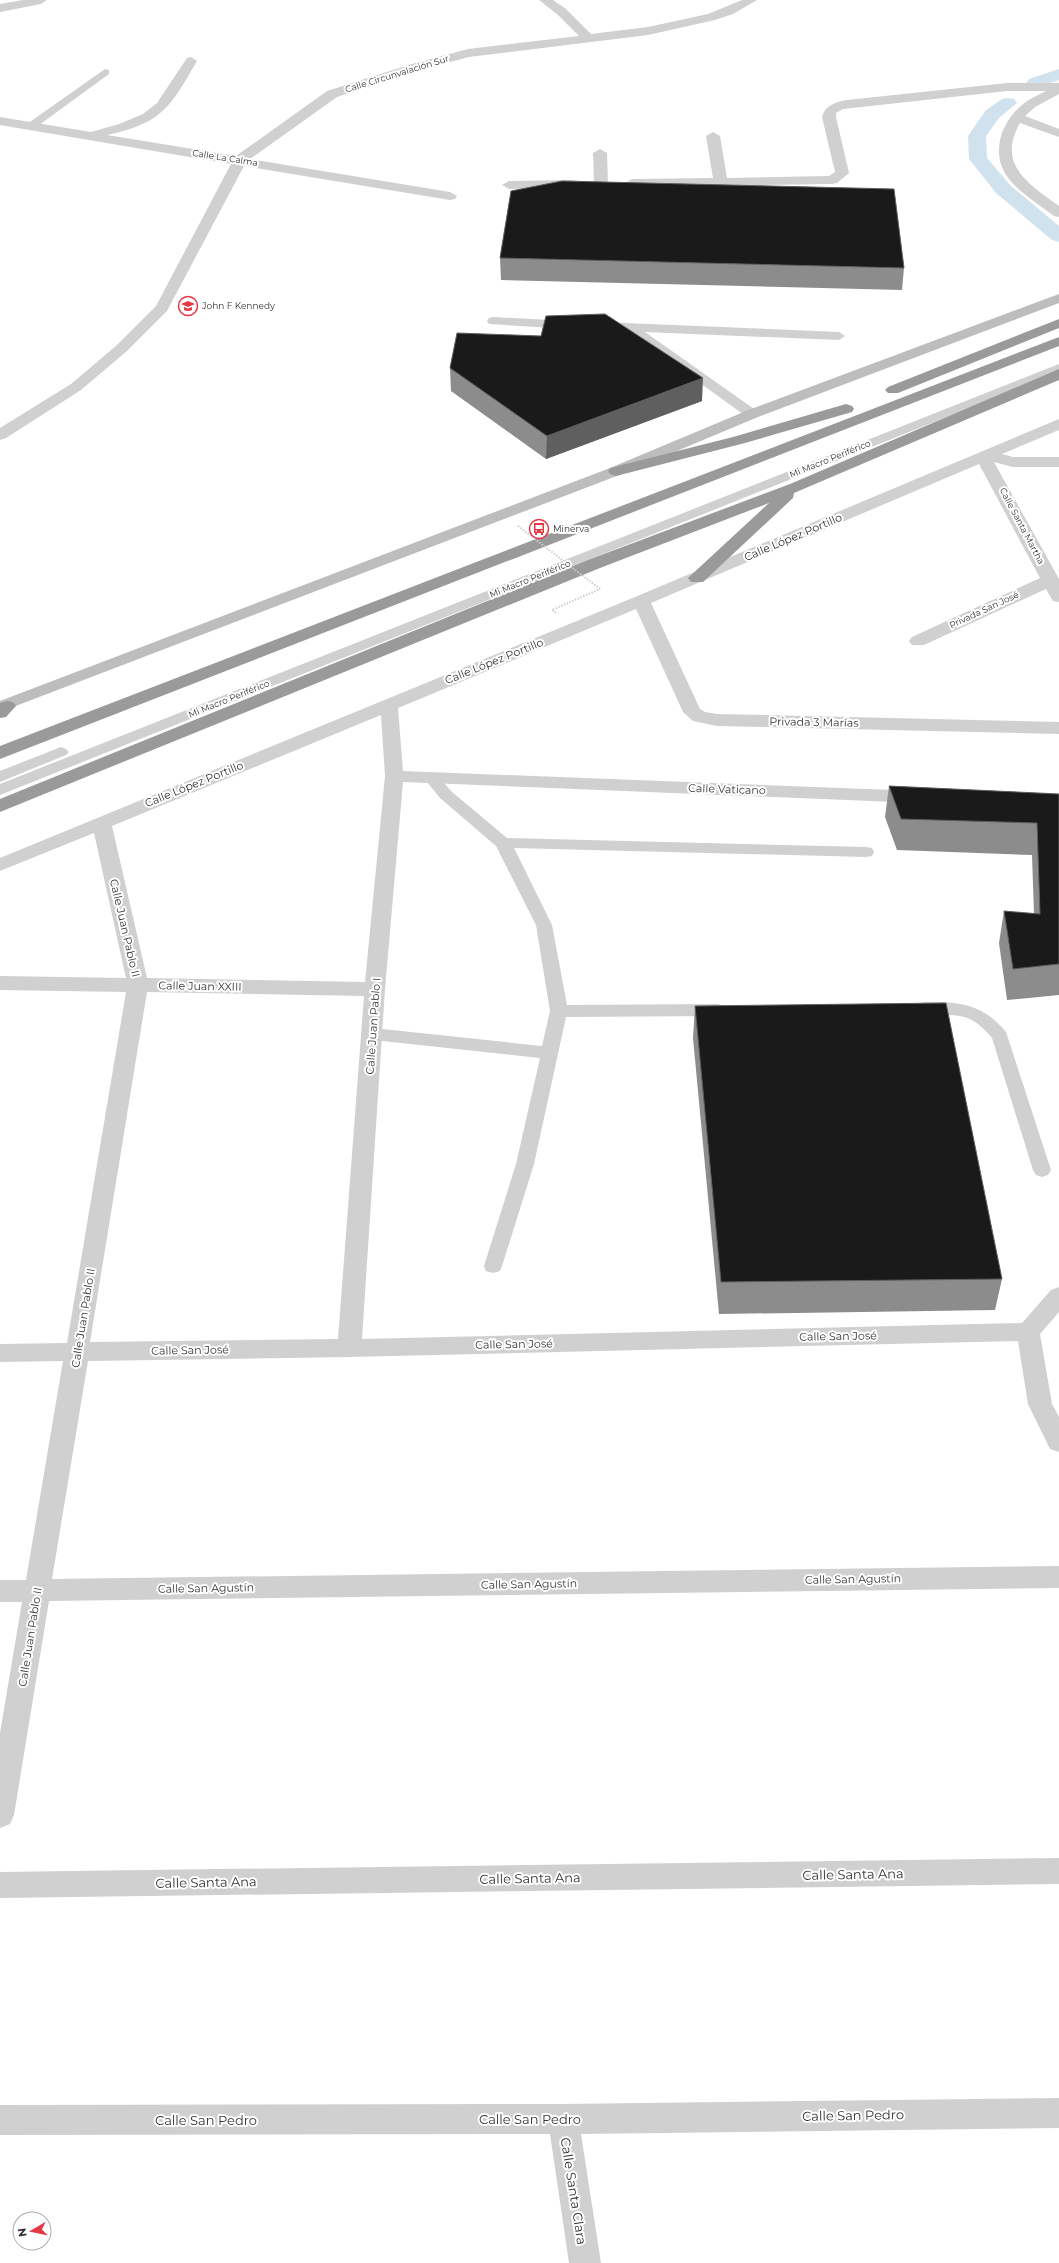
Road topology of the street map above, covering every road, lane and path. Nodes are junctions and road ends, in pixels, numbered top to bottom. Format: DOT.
graph roads {
  1 [pos="41,0"];
  2 [pos="546,0"];
  3 [pos="751,0"];
  4 [pos="0,8"];
  5 [pos="588,38"];
  6 [pos="191,61"];
  7 [pos="105,72"];
  8 [pos="1059,88"];
  9 [pos="974,92"];
  10 [pos="1027,108"];
  11 [pos="1018,118"];
  12 [pos="0,121"];
  13 [pos="31,126"];
  14 [pos="1059,133"];
  15 [pos="88,135"];
  16 [pos="713,136"];
  17 [pos="600,153"];
  18 [pos="240,160"];
  19 [pos="721,183"];
  20 [pos="601,184"];
  21 [pos="509,185"];
  22 [pos="450,196"];
  23 [pos="1059,213"];
  24 [pos="1059,298"];
  25 [pos="493,321"];
  26 [pos="1059,323"];
  27 [pos="631,328"];
  28 [pos="839,336"];
  29 [pos="1059,341"];
  30 [pos="1059,358"];
  31 [pos="1059,368"];
  32 [pos="1059,374"];
  33 [pos="846,409"];
  34 [pos="752,414"];
  35 [pos="1059,424"];
  36 [pos="0,435"];
  37 [pos="985,455"];
  38 [pos="1059,462"];
  39 [pos="616,471"];
  40 [pos="796,487"];
  41 [pos="590,524"];
  42 [pos="518,526"];
  43 [pos="697,578"];
  44 [pos="1051,580"];
  45 [pos="600,589"];
  46 [pos="1059,597"];
  47 [pos="641,601"];
  48 [pos="918,641"];
  49 [pos="389,705"];
  50 [pos="2,709"];
  51 [pos="1059,728"];
  52 [pos="0,753"];
  53 [pos="0,776"];
  54 [pos="394,776"];
  55 [pos="431,777"];
  56 [pos="0,790"];
  57 [pos="940,798"];
  58 [pos="0,806"];
  59 [pos="101,822"];
  60 [pos="503,843"];
  61 [pos="866,852"];
  62 [pos="0,865"];
  63 [pos="0,983"];
  64 [pos="138,985"];
  65 [pos="375,989"];
  66 [pos="906,1008"];
  67 [pos="732,1010"];
  68 [pos="559,1011"];
  69 [pos="373,1034"];
  70 [pos="550,1053"];
  71 [pos="1042,1170"];
  72 [pos="493,1266"];
  73 [pos="1059,1296"];
  74 [pos="1028,1332"];
  75 [pos="349,1348"];
  76 [pos="77,1352"];
  77 [pos="0,1353"];
  78 [pos="1049,1405"];
  79 [pos="1059,1442"];
  80 [pos="1059,1577"];
  81 [pos="37,1590"];
  82 [pos="0,1591"];
  83 [pos="0,1815"];
  84 [pos="1059,1871"];
  85 [pos="0,1884"];
  86 [pos="1059,2113"];
  87 [pos="563,2119"];
  88 [pos="0,2120"];
  89 [pos="585,2263"];
  1 -- 4 [label="street"];
  2 -- 5 [label="street"];
  3 -- 5 [label="street, Calle Circunvalación Sur"];
  5 -- 18 [label="street, Calle Circunvalación Sur"];
  6 -- 15 [label="street"];
  7 -- 13 [label="lane"];
  8 -- 9 [label="street"];
  8 -- 10 [label="street"];
  9 -- 10 [label="street"];
  9 -- 19 [label="street"];
  10 -- 11 [label="street"];
  11 -- 14 [label="street"];
  11 -- 23 [label="street"];
  12 -- 13 [label="street, Calle La Calma"];
  13 -- 15 [label="street, Calle La Calma"];
  15 -- 18 [label="street, Calle La Calma"];
  16 -- 19 [label="street"];
  17 -- 20 [label="street"];
  18 -- 22 [label="street, Calle La Calma"];
  18 -- 36 [label="street, Calle Circunvalación Sur"];
  19 -- 20 [label="street"];
  20 -- 21 [label="street"];
  24 -- 34 [label="street"];
  25 -- 27 [label="lane"];
  26 -- 33 [label="highway"];
  27 -- 28 [label="lane"];
  27 -- 34 [label="lane"];
  29 -- 41 [label="highway"];
  30 -- 53 [label="lane, Mi Macro Periférico"];
  31 -- 56 [label="lane, Mi Macro Periférico"];
  32 -- 40 [label="highway"];
  33 -- 39 [label="highway"];
  33 -- 41 [label="highway"];
  34 -- 39 [label="street"];
  35 -- 37 [label="street, Calle López Portillo"];
  37 -- 38 [label="street"];
  37 -- 43 [label="street, Calle López Portillo"];
  37 -- 44 [label="street, Calle Santa Martha"];
  39 -- 50 [label="street"];
  40 -- 43 [label="highway"];
  40 -- 58 [label="highway"];
  41 -- 52 [label="highway"];
  42 -- 45 [label="path, bridge"];
  43 -- 47 [label="street, Calle López Portillo"];
  44 -- 46 [label="street, Calle Santa Martha"];
  44 -- 48 [label="street, Privada San José"];
  47 -- 49 [label="street, Calle López Portillo"];
  47 -- 51 [label="street, Privada 3 Marías"];
  49 -- 54 [label="street, Calle Juan Pablo I"];
  49 -- 59 [label="street, Calle López Portillo"];
  54 -- 55 [label="street, Calle Vaticano"];
  54 -- 65 [label="street, Calle Juan Pablo I"];
  55 -- 57 [label="street, Calle Vaticano"];
  55 -- 60 [label="lane"];
  59 -- 62 [label="street, Calle López Portillo"];
  59 -- 64 [label="street, Calle Juan Pablo II"];
  60 -- 61 [label="lane"];
  60 -- 68 [label="lane"];
  63 -- 64 [label="street, Calle Juan XXIII"];
  64 -- 65 [label="street, Calle Juan XXIII"];
  64 -- 76 [label="street, Calle Juan Pablo II"];
  65 -- 69 [label="street, Calle Juan Pablo I"];
  66 -- 71 [label="lane"];
  67 -- 68 [label="lane"];
  68 -- 70 [label="lane"];
  69 -- 70 [label="lane"];
  69 -- 75 [label="street, Calle Juan Pablo I"];
  70 -- 72 [label="lane"];
  73 -- 74 [label="street"];
  74 -- 75 [label="street, Calle San José"];
  74 -- 78 [label="street"];
  75 -- 76 [label="street, Calle San José"];
  76 -- 77 [label="street, Calle San José"];
  76 -- 81 [label="street, Calle Juan Pablo II"];
  78 -- 79 [label="street"];
  80 -- 81 [label="street, Calle San Agustín"];
  81 -- 82 [label="street, Calle San Agustín"];
  81 -- 83 [label="street, Calle Juan Pablo II"];
  84 -- 85 [label="street, Calle Santa Ana"];
  86 -- 87 [label="street, Calle San Pedro"];
  87 -- 88 [label="street, Calle San Pedro"];
  87 -- 89 [label="street, Calle Santa Clara"];
}
